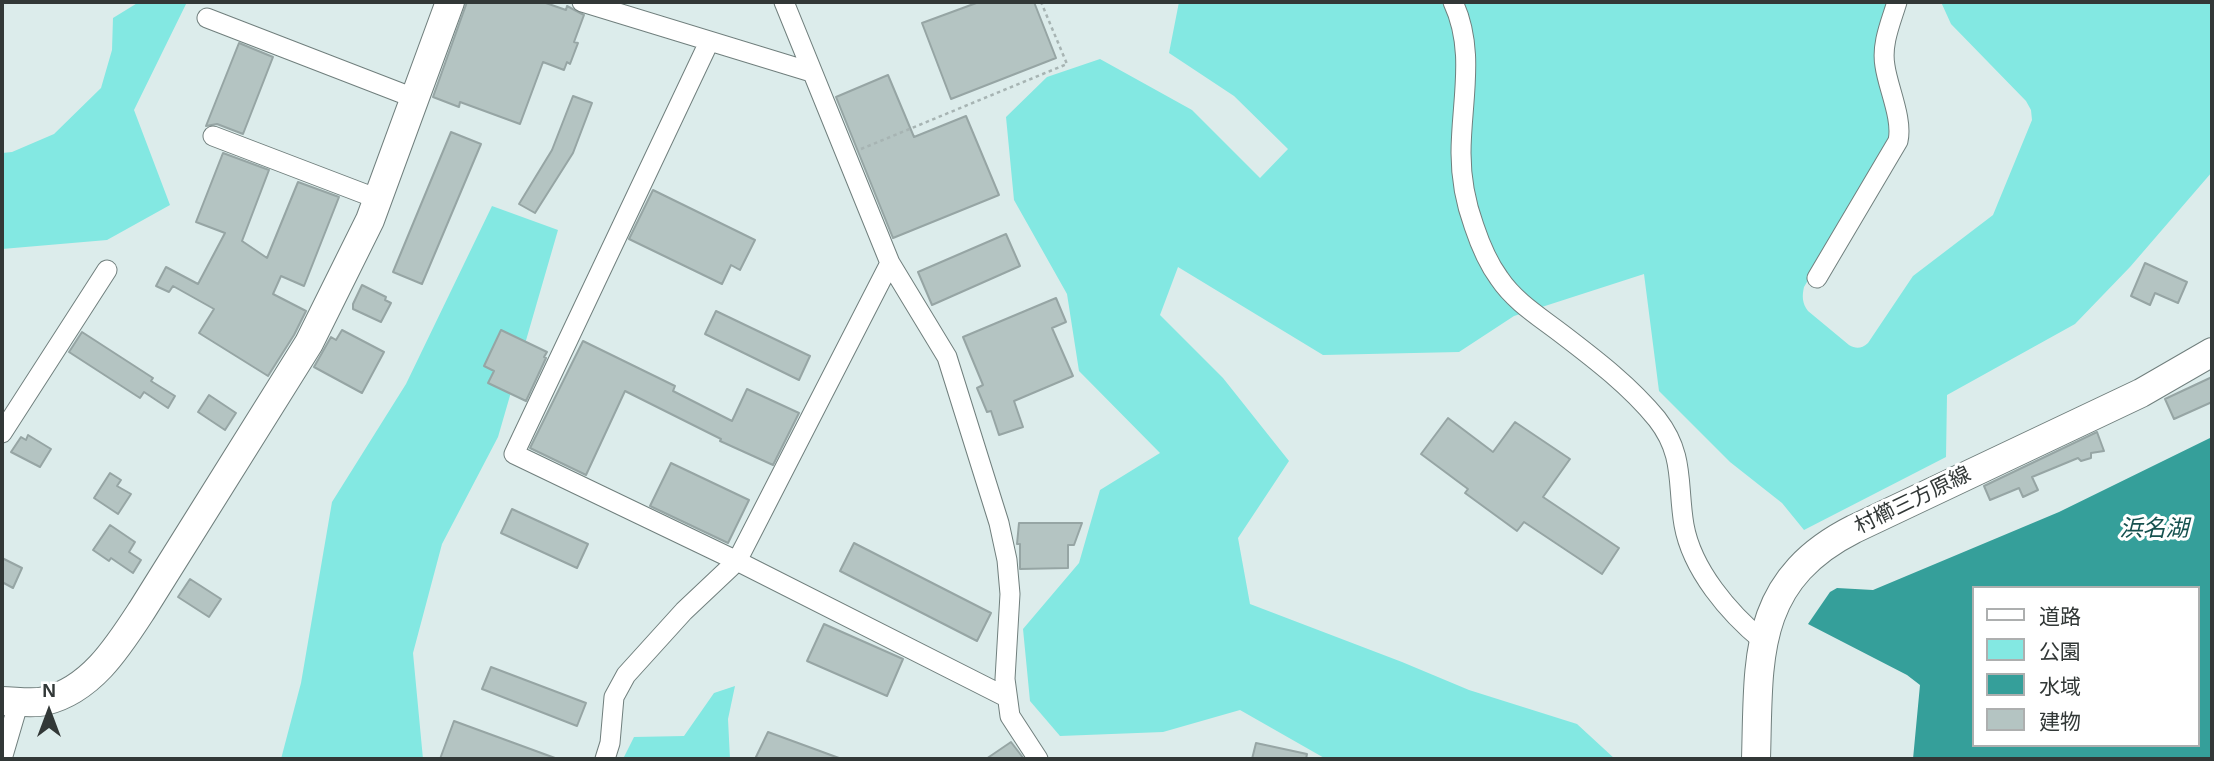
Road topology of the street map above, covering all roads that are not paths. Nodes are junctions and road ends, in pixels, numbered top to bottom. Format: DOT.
graph roads {
  1 [pos="450,2"];
  2 [pos="582,2"];
  3 [pos="784,2"];
  4 [pos="1453,2"];
  5 [pos="1897,2"];
  6 [pos="206,18"];
  7 [pos="709,42"];
  8 [pos="811,72"];
  9 [pos="414,98"];
  10 [pos="212,136"];
  11 [pos="378,199"];
  12 [pos="890,263"];
  13 [pos="107,270"];
  14 [pos="1816,278"];
  15 [pos="2212,352"];
  16 [pos="2,433"];
  17 [pos="737,561"];
  18 [pos="1763,641"];
  19 [pos="1006,697"];
  20 [pos="10,701"];
  21 [pos="2,759"];
  22 [pos="605,759"];
  23 [pos="1038,759"];
  24 [pos="1756,759"];
  1 -- 9 [label="street"];
  2 -- 7 [label="street"];
  3 -- 8 [label="street"];
  4 -- 18 [label="street"];
  5 -- 14 [label="street"];
  6 -- 9 [label="street"];
  7 -- 8 [label="street"];
  7 -- 17 [label="street"];
  8 -- 12 [label="street"];
  9 -- 11 [label="street"];
  10 -- 11 [label="street"];
  11 -- 20 [label="street"];
  12 -- 17 [label="street"];
  12 -- 19 [label="street"];
  13 -- 16 [label="street"];
  15 -- 18 [label="street, 村櫛三方原線"];
  17 -- 19 [label="street"];
  17 -- 22 [label="street"];
  18 -- 24 [label="street, 村櫛三方原線"];
  19 -- 23 [label="street"];
  20 -- 21 [label="street"];
}
